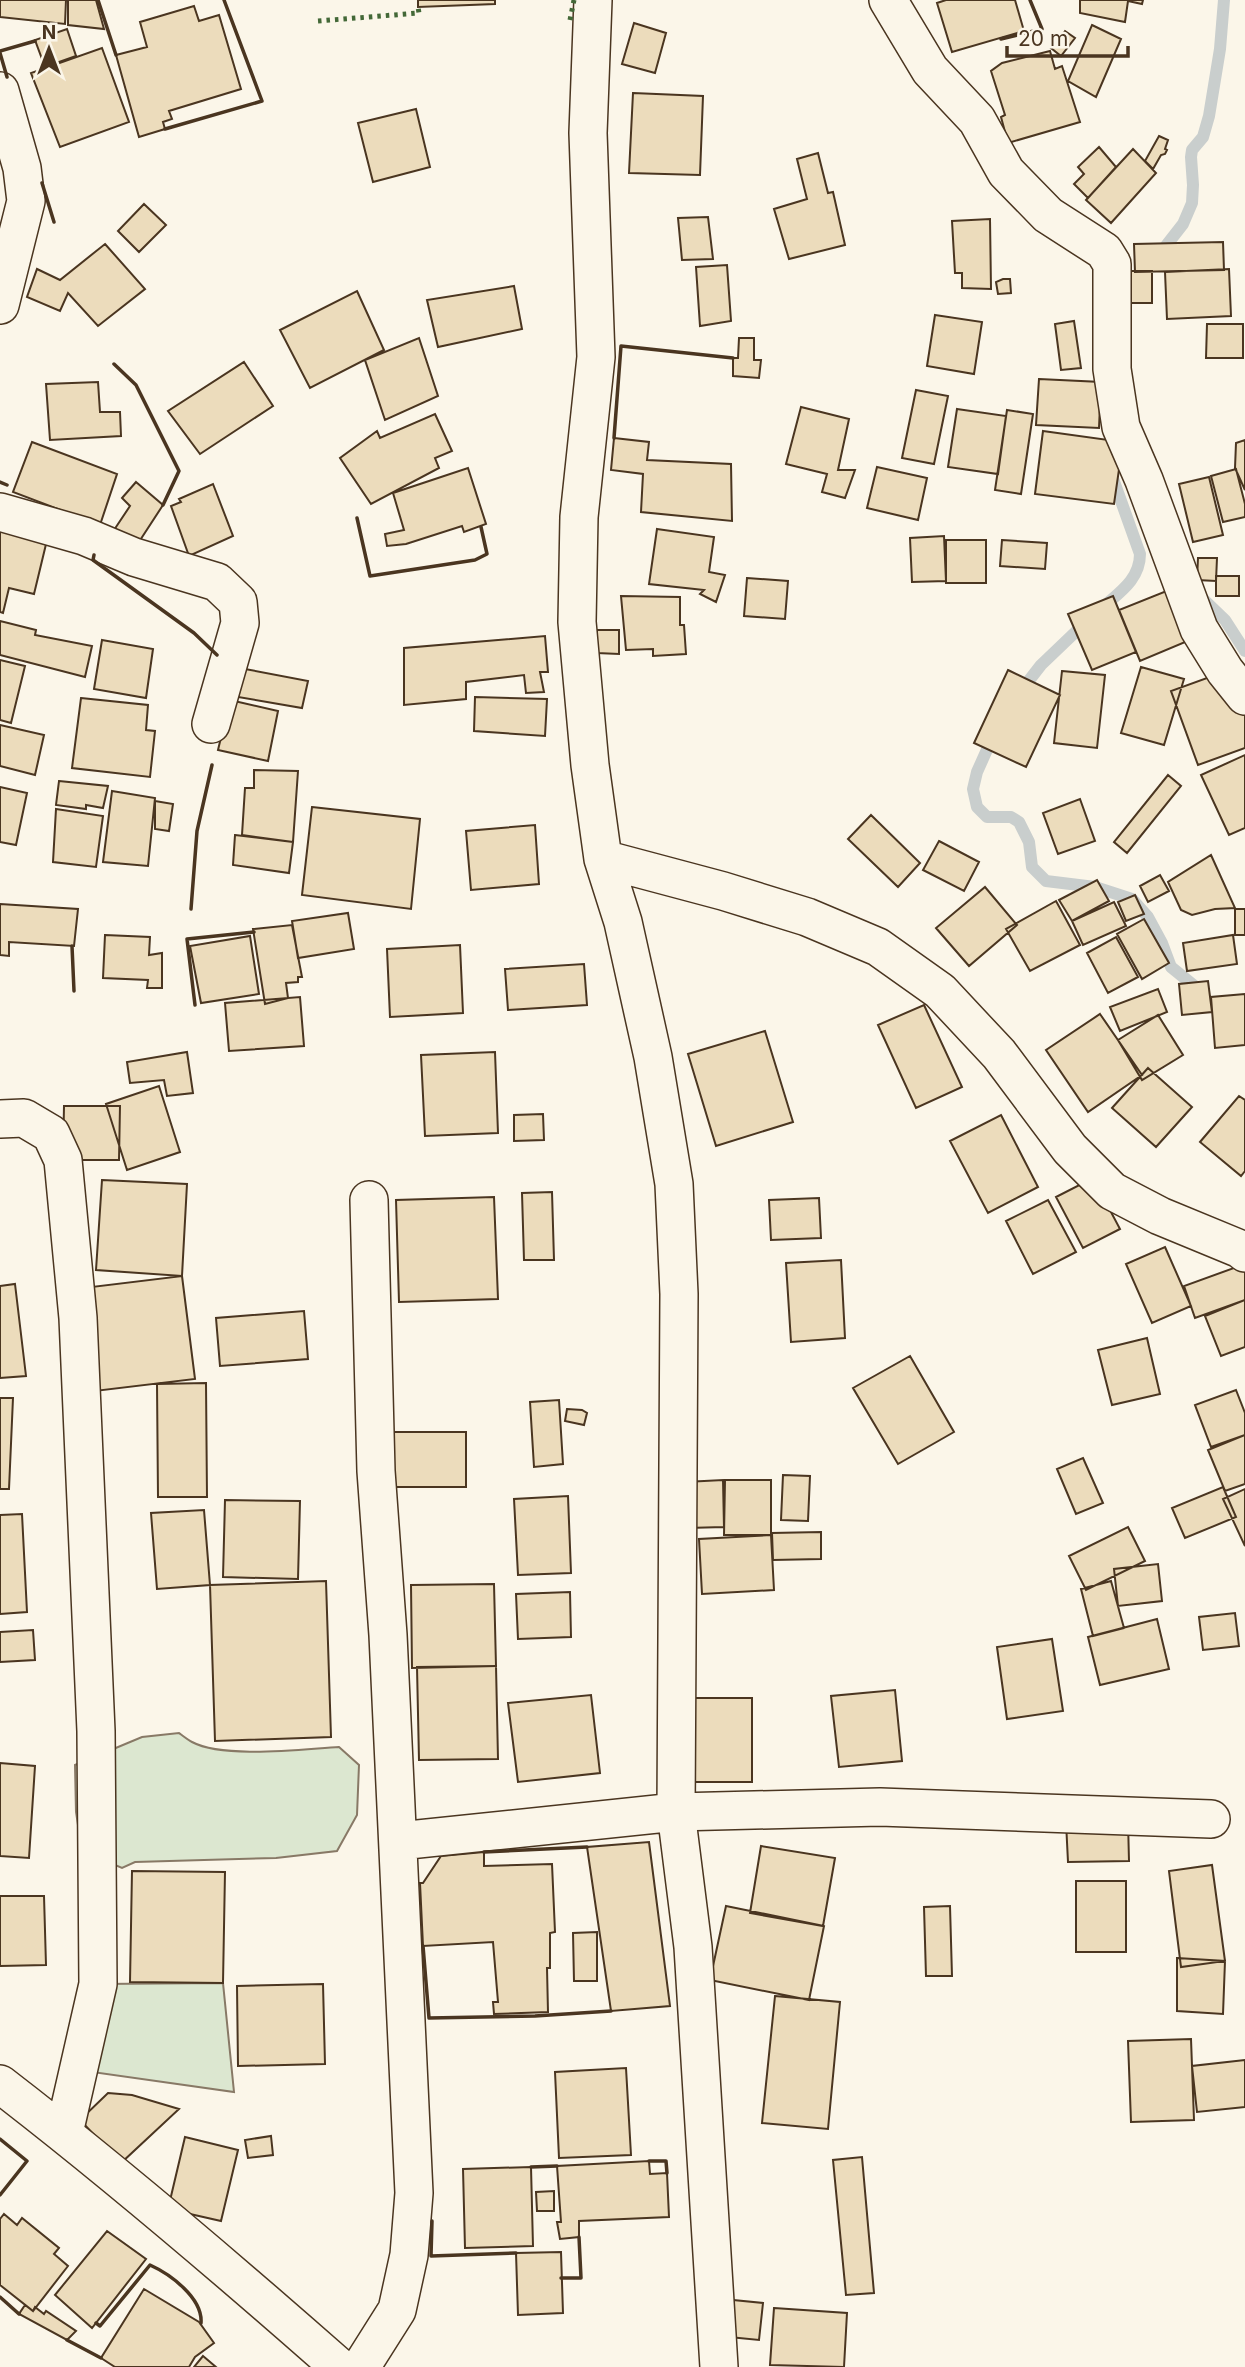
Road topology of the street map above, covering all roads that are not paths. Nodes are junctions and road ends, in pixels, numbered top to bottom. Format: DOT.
graph roads {
  1 [pos="593,0"];
  2 [pos="888,0"];
  3 [pos="0,91"];
  4 [pos="0,305"];
  5 [pos="0,512"];
  6 [pos="1245,696"];
  7 [pos="211,724"];
  8 [pos="603,859"];
  9 [pos="0,1119"];
  10 [pos="369,1200"];
  11 [pos="1245,1254"];
  12 [pos="676,1812"];
  13 [pos="1211,1819"];
  14 [pos="399,1841"];
  15 [pos="0,2084"];
  16 [pos="64,2133"];
  17 [pos="339,2367"];
  18 [pos="361,2367"];
  19 [pos="719,2367"];
  1 -- 8 [label="street"];
  2 -- 6 [label="street"];
  3 -- 4 [label="street"];
  5 -- 7 [label="street"];
  8 -- 11 [label="street"];
  8 -- 12 [label="street"];
  9 -- 16 [label="street"];
  10 -- 14 [label="street"];
  12 -- 13 [label="street"];
  12 -- 14 [label="street"];
  12 -- 19 [label="street"];
  14 -- 18 [label="street"];
  15 -- 16 [label="street"];
  16 -- 17 [label="street"];
}
